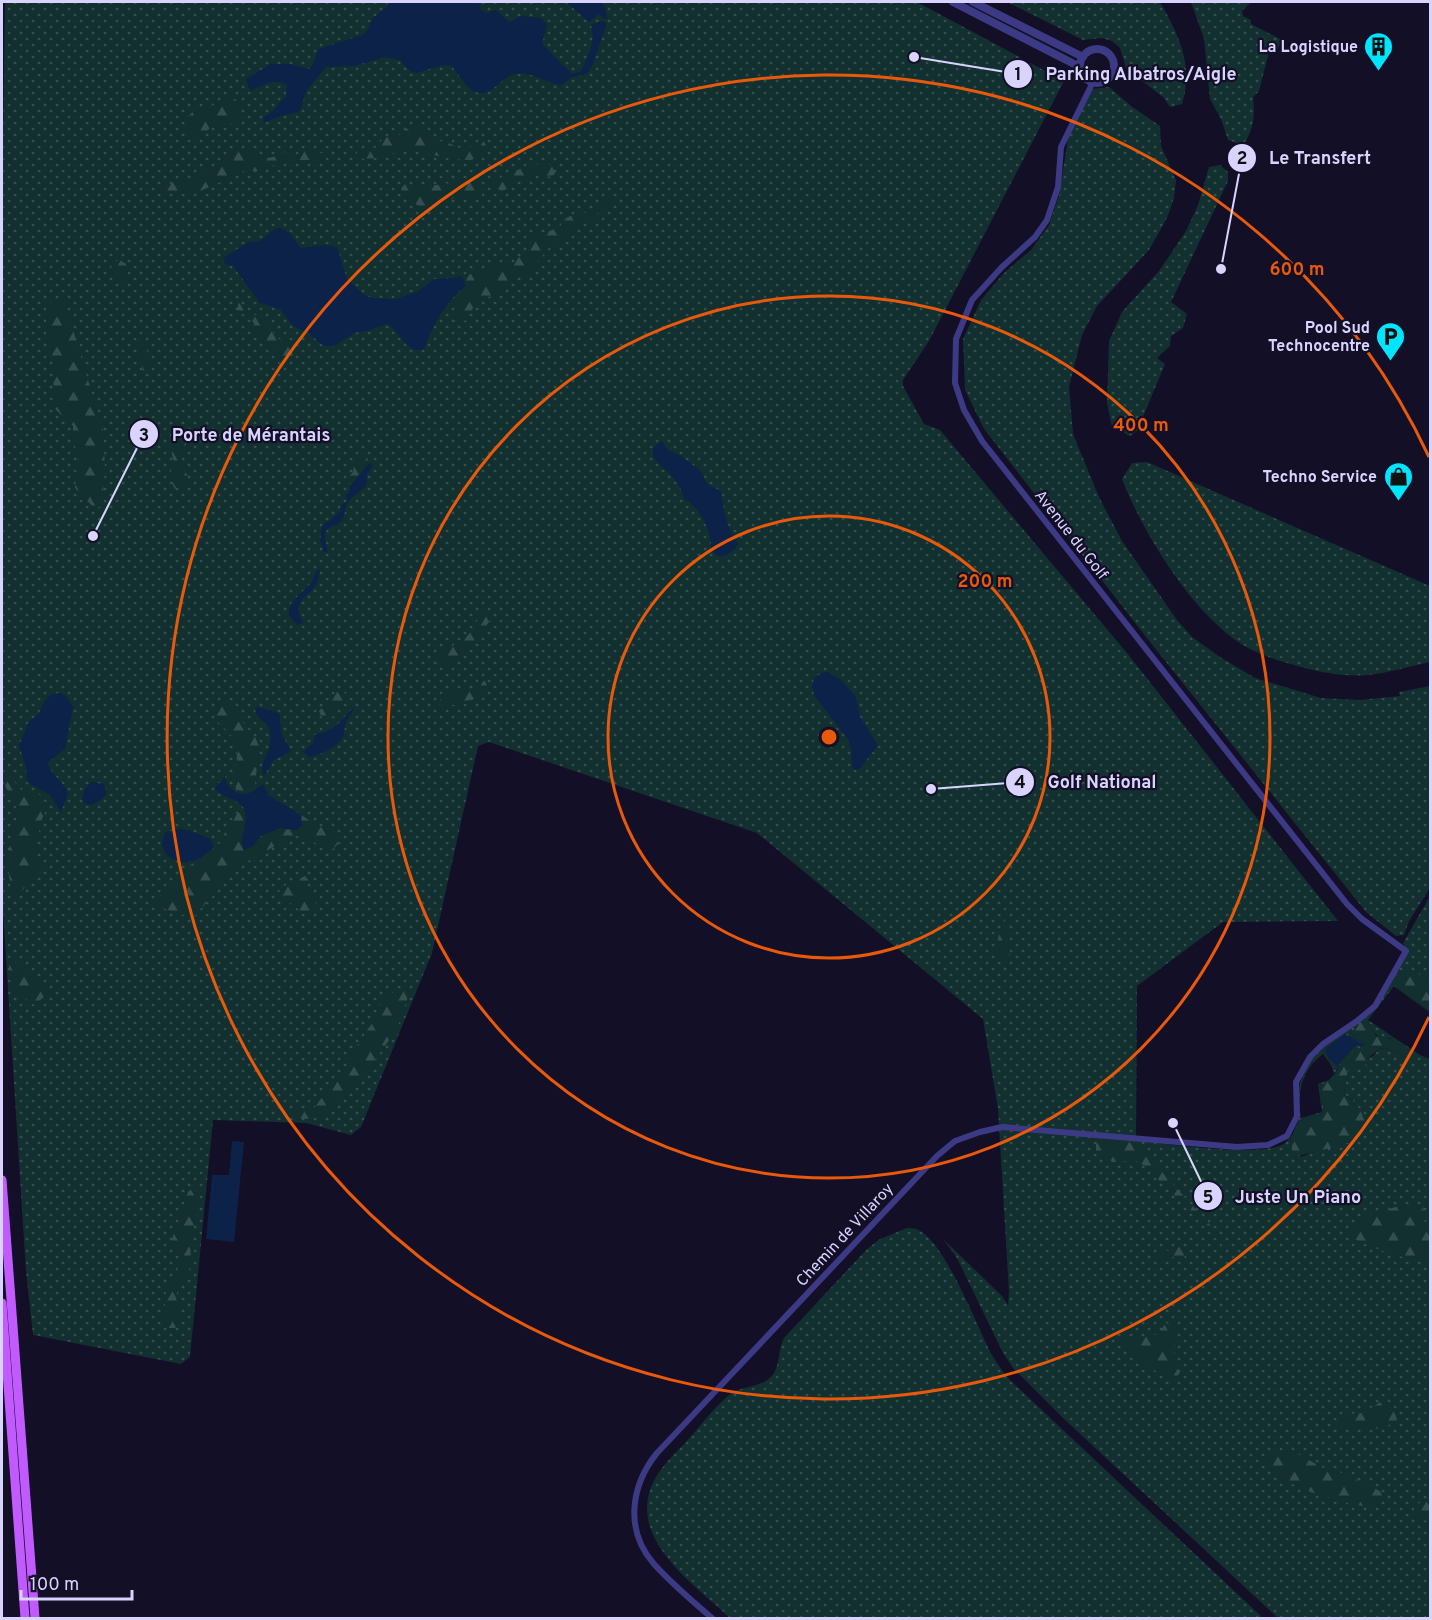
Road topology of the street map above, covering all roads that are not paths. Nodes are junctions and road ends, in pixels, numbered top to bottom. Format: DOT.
graph roads {
  1 [pos="953,2"];
  2 [pos="973,2"];
  3 [pos="1083,57"];
  4 [pos="1080,67"];
  5 [pos="1093,82"];
  6 [pos="1290,1130"];
  7 [pos="2,1180"];
  8 [pos="2,1303"];
  9 [pos="25,1618"];
  10 [pos="35,1618"];
  11 [pos="712,1618"];
  1 -- 4 [label="street"];
  2 -- 3 [label="street"];
  3 -- 4 [label="street"];
  3 -- 5 [label="street, Avenue du Golf"];
  4 -- 5 [label="street"];
  5 -- 6 [label="street, Avenue du Golf"];
  6 -- 11 [label="street, Chemin de Villaroy"];
  7 -- 10 [label="main road"];
  8 -- 9 [label="main road"];
}
